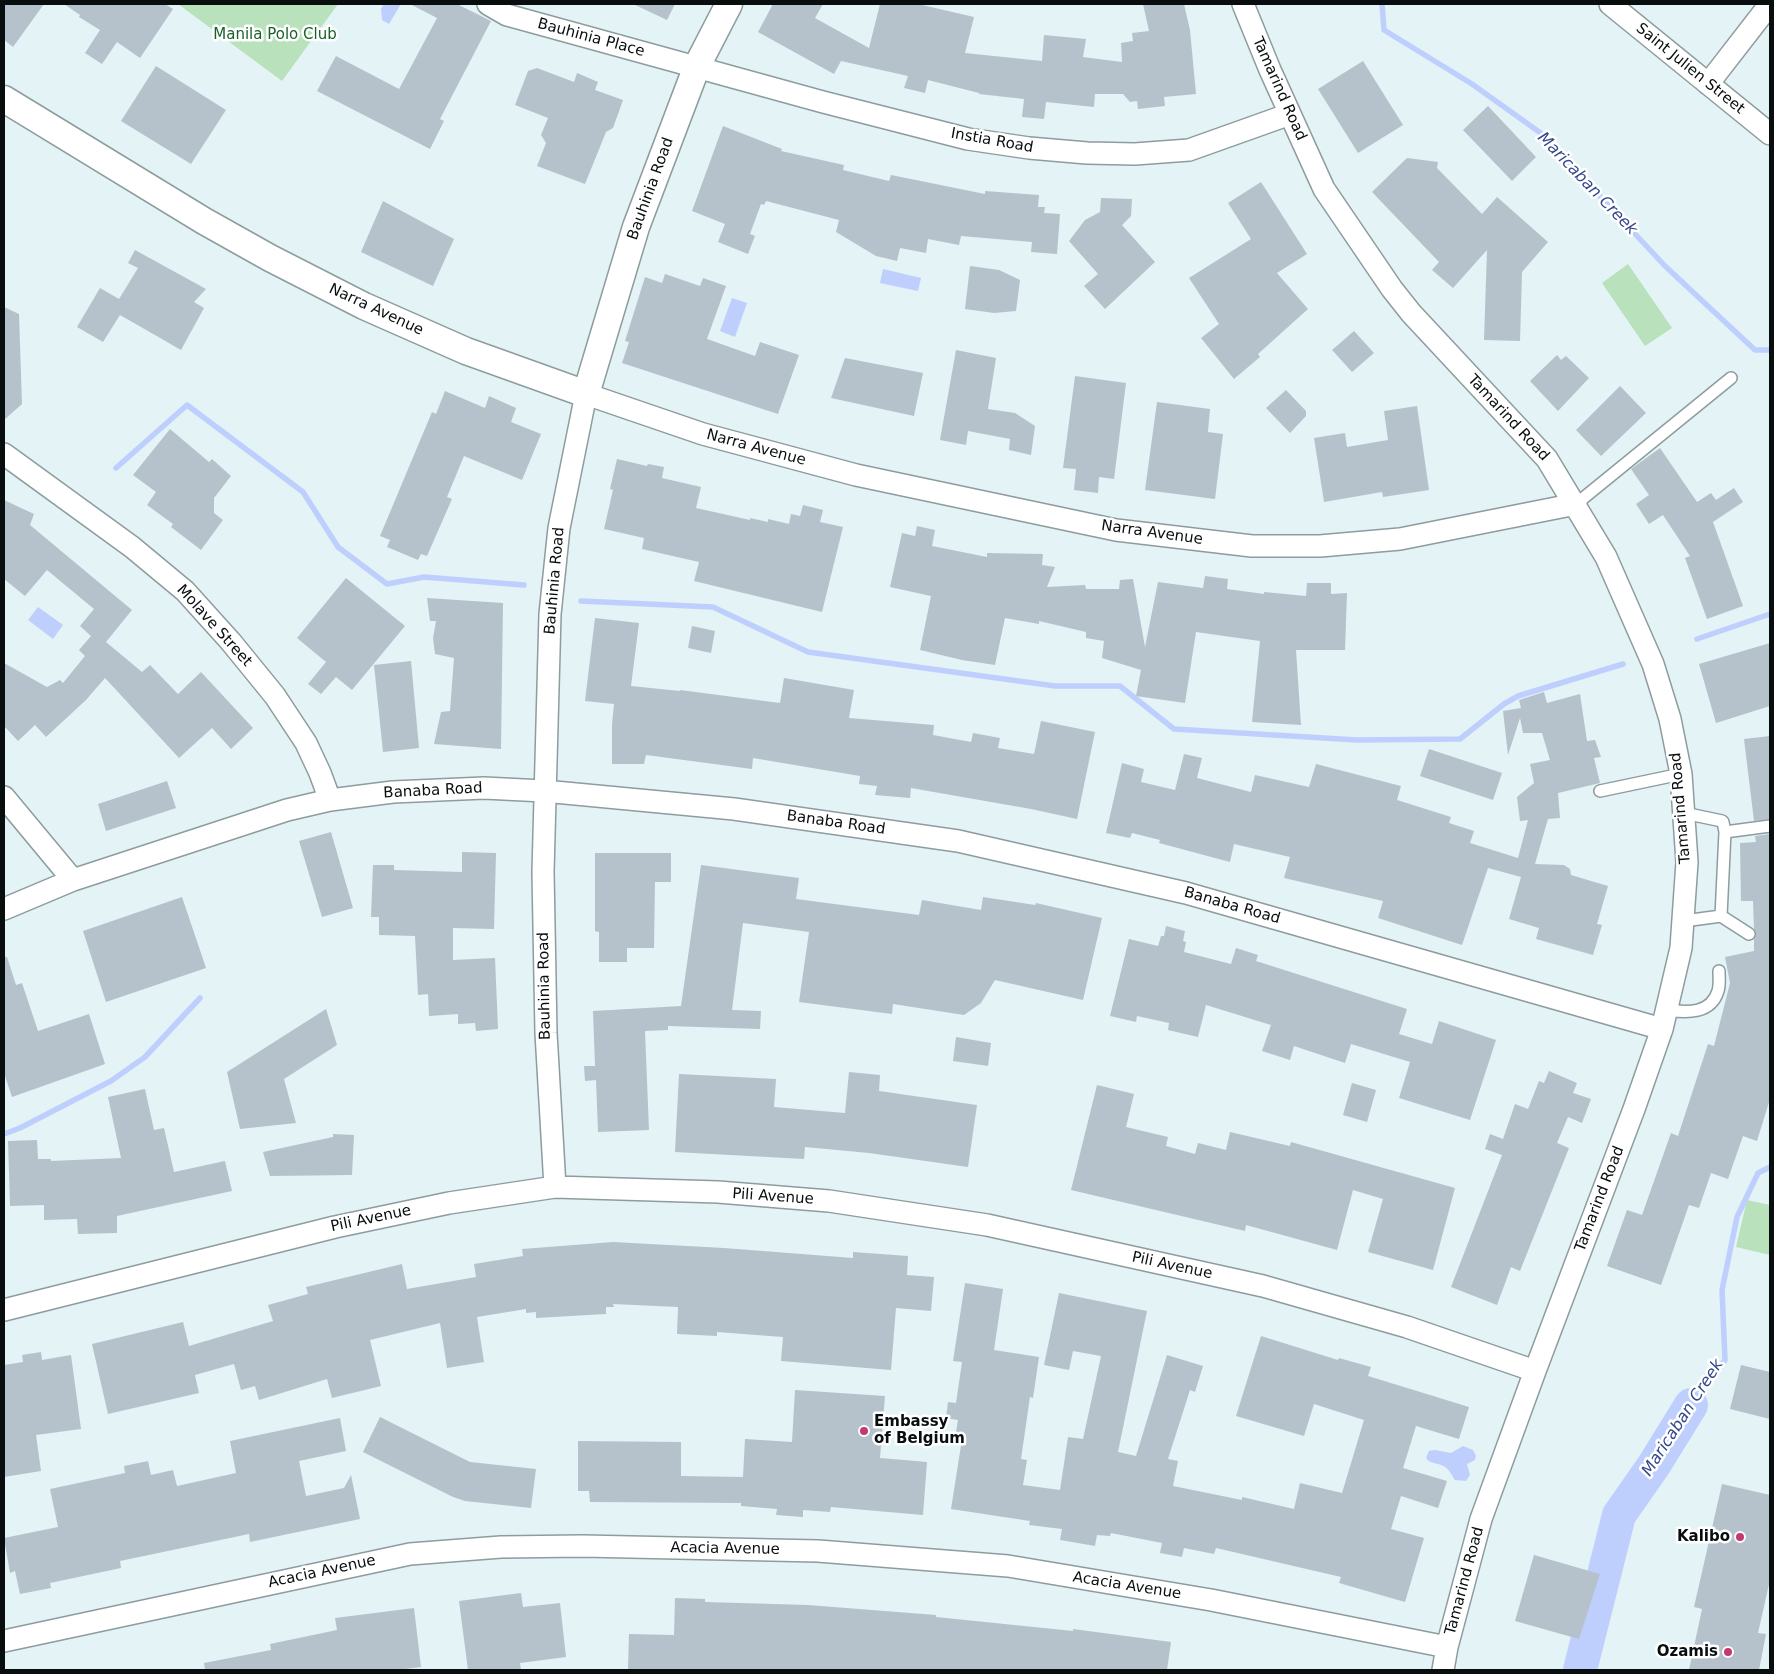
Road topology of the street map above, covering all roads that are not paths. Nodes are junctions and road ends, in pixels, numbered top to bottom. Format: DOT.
graph roads {
  1 [pos="488,4"];
  2 [pos="729,4"];
  3 [pos="1243,4"];
  4 [pos="1610,4"];
  5 [pos="1770,4"];
  6 [pos="697,66"];
  7 [pos="1708,84"];
  8 [pos="4,99"];
  9 [pos="1290,114"];
  10 [pos="1770,134"];
  11 [pos="1731,378"];
  12 [pos="586,394"];
  13 [pos="4,454"];
  14 [pos="1576,504"];
  15 [pos="1681,774"];
  16 [pos="544,791"];
  17 [pos="1600,791"];
  18 [pos="4,797"];
  19 [pos="330,800"];
  20 [pos="1684,812"];
  21 [pos="1770,826"];
  22 [pos="1724,832"];
  23 [pos="73,880"];
  24 [pos="4,909"];
  25 [pos="1721,916"];
  26 [pos="1684,921"];
  27 [pos="1749,934"];
  28 [pos="1719,971"];
  29 [pos="1665,1020"];
  30 [pos="555,1187"];
  31 [pos="4,1310"];
  32 [pos="1534,1371"];
  33 [pos="4,1641"];
  34 [pos="1447,1647"];
  35 [pos="1443,1670"];
  1 -- 6 [label="street, Bauhinia Place"];
  2 -- 6 [label="street, Bauhinia Road"];
  3 -- 9 [label="street, Tamarind Road"];
  4 -- 7 [label="street, Saint Julien Street"];
  5 -- 7 [label="street"];
  6 -- 9 [label="street, Instia Road"];
  6 -- 12 [label="street, Bauhinia Road"];
  7 -- 10 [label="street, Saint Julien Street"];
  8 -- 12 [label="street, Narra Avenue"];
  9 -- 14 [label="street, Tamarind Road"];
  11 -- 14 [label="lane"];
  12 -- 14 [label="street, Narra Avenue"];
  12 -- 16 [label="street, Bauhinia Road"];
  13 -- 19 [label="street, Molave Street"];
  14 -- 15 [label="street, Tamarind Road"];
  15 -- 17 [label="lane"];
  15 -- 20 [label="street, Tamarind Road"];
  16 -- 19 [label="street, Banaba Road"];
  16 -- 29 [label="street, Banaba Road"];
  16 -- 30 [label="street, Bauhinia Road"];
  18 -- 23 [label="street"];
  19 -- 23 [label="street, Banaba Road"];
  20 -- 22 [label="lane"];
  20 -- 26 [label="street, Tamarind Road"];
  21 -- 22 [label="lane"];
  22 -- 25 [label="lane"];
  23 -- 24 [label="street, Banaba Road"];
  25 -- 26 [label="lane"];
  25 -- 27 [label="lane"];
  26 -- 29 [label="street, Tamarind Road"];
  28 -- 29 [label="lane"];
  29 -- 32 [label="street, Tamarind Road"];
  30 -- 31 [label="street, Pili Avenue"];
  30 -- 32 [label="street, Pili Avenue"];
  32 -- 34 [label="street, Tamarind Road"];
  33 -- 34 [label="street, Acacia Avenue"];
  34 -- 35 [label="street, Tamarind Road"];
}
